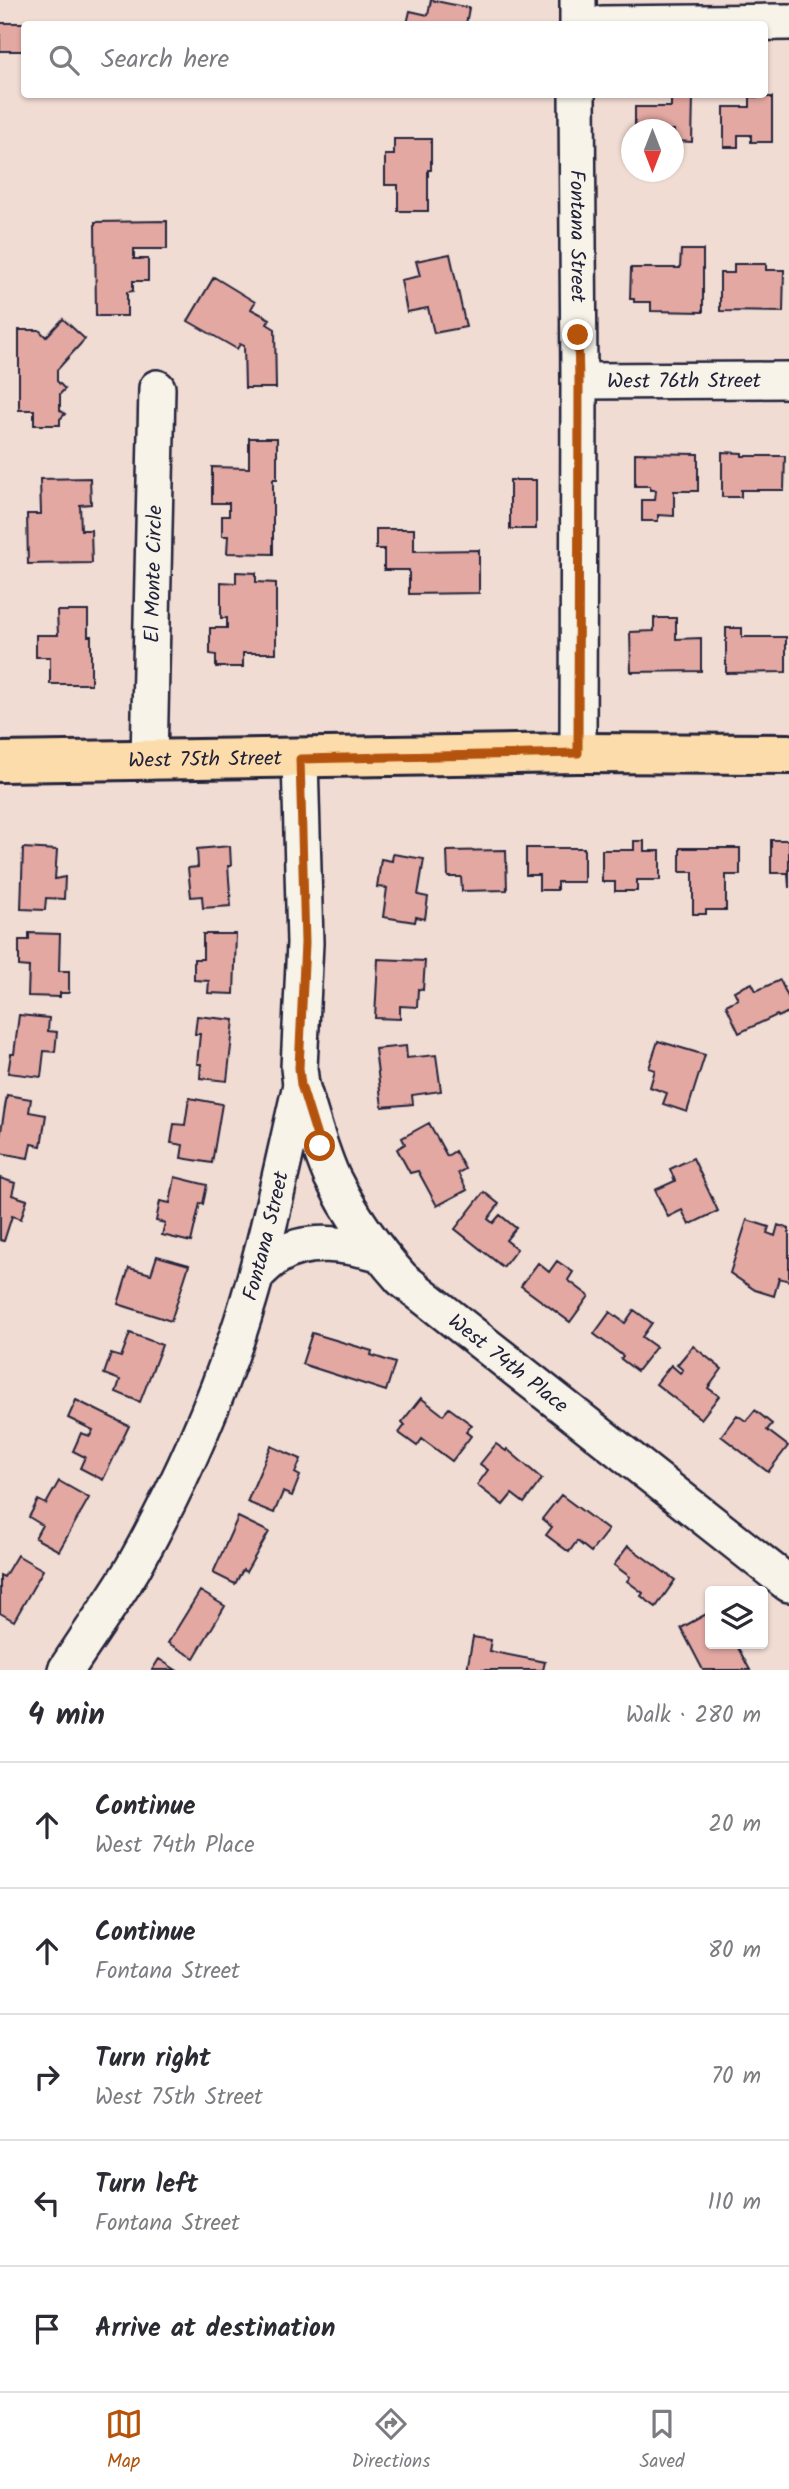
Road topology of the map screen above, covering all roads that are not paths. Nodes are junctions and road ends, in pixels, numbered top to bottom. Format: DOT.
graph roads {
  1 [pos="578,0"];
  2 [pos="578,21"];
  3 [pos="768,22"];
  4 [pos="789,22"];
  5 [pos="577,98"];
  6 [pos="789,380"];
  7 [pos="579,381"];
  8 [pos="157,388"];
  9 [pos="578,753"];
  10 [pos="789,754"];
  11 [pos="300,759"];
  12 [pos="149,761"];
  13 [pos="0,762"];
  14 [pos="301,1085"];
  15 [pos="379,1253"];
  16 [pos="257,1274"];
  17 [pos="789,1583"];
  18 [pos="66,1670"];
  1 -- 2 [label="street"];
  3 -- 4 [label="street"];
  5 -- 7 [label="street, Fontana Street"];
  6 -- 7 [label="street, West 76th Street"];
  7 -- 9 [label="street, Fontana Street"];
  8 -- 12 [label="street, El Monte Circle"];
  9 -- 10 [label="main road, West 75th Street"];
  9 -- 11 [label="main road, West 75th Street"];
  11 -- 12 [label="main road, West 75th Street"];
  11 -- 14 [label="street, Fontana Street"];
  12 -- 13 [label="main road, West 75th Street"];
  14 -- 15 [label="street, West 74th Place"];
  14 -- 16 [label="street, Fontana Street"];
  15 -- 16 [label="street"];
  15 -- 17 [label="street, West 74th Place"];
  16 -- 18 [label="street, Fontana Street"];
}
